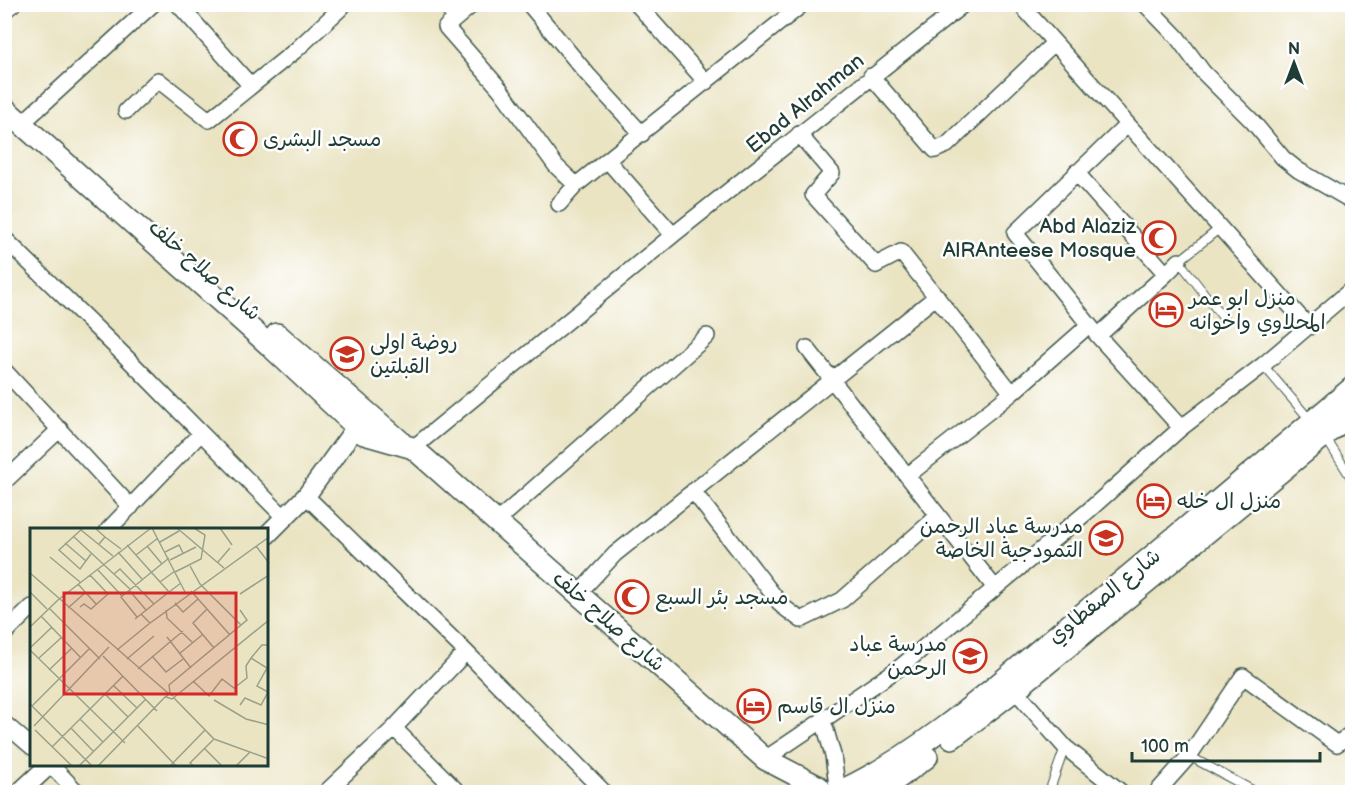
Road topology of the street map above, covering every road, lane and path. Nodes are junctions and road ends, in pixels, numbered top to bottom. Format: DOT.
graph roads {
  1 [pos="13,4"];
  2 [pos="153,4"];
  3 [pos="178,4"];
  4 [pos="339,4"];
  5 [pos="444,4"];
  6 [pos="473,4"];
  7 [pos="529,4"];
  8 [pos="637,4"];
  9 [pos="803,4"];
  10 [pos="1020,4"];
  11 [pos="1145,4"];
  12 [pos="959,6"];
  13 [pos="4,11"];
  14 [pos="456,18"];
  15 [pos="1054,43"];
  16 [pos="871,76"];
  17 [pos="706,82"];
  18 [pos="251,86"];
  19 [pos="4,94"];
  20 [pos="4,108"];
  21 [pos="126,111"];
  22 [pos="29,117"];
  23 [pos="1127,125"];
  24 [pos="642,134"];
  25 [pos="799,134"];
  26 [pos="608,161"];
  27 [pos="1076,172"];
  28 [pos="576,185"];
  29 [pos="1353,201"];
  30 [pos="559,204"];
  31 [pos="1220,228"];
  32 [pos="673,235"];
  33 [pos="4,238"];
  34 [pos="1179,261"];
  35 [pos="1166,274"];
  36 [pos="1353,289"];
  37 [pos="937,297"];
  38 [pos="1224,319"];
  39 [pos="1309,327"];
  40 [pos="1094,331"];
  41 [pos="707,336"];
  42 [pos="807,348"];
  43 [pos="1263,365"];
  44 [pos="4,370"];
  45 [pos="832,380"];
  46 [pos="1353,388"];
  47 [pos="1012,393"];
  48 [pos="1353,413"];
  49 [pos="356,427"];
  50 [pos="1181,428"];
  51 [pos="60,429"];
  52 [pos="1318,429"];
  53 [pos="201,433"];
  54 [pos="409,447"];
  55 [pos="908,476"];
  56 [pos="1353,479"];
  57 [pos="4,482"];
  58 [pos="693,491"];
  59 [pos="306,496"];
  60 [pos="131,507"];
  61 [pos="938,516"];
  62 [pos="284,517"];
  63 [pos="496,522"];
  64 [pos="110,528"];
  65 [pos="268,535"];
  66 [pos="995,588"];
  67 [pos="578,594"];
  68 [pos="30,609"];
  69 [pos="4,634"];
  70 [pos="466,652"];
  71 [pos="1015,690"];
  72 [pos="823,720"];
  73 [pos="4,723"];
  74 [pos="394,728"];
  75 [pos="1353,733"];
  76 [pos="30,745"];
  77 [pos="1065,747"];
  78 [pos="1189,756"];
  79 [pos="765,759"];
  80 [pos="48,767"];
  81 [pos="52,767"];
  82 [pos="832,789"];
  83 [pos="20,792"];
  84 [pos="77,792"];
  85 [pos="326,792"];
  86 [pos="458,792"];
  87 [pos="604,792"];
  88 [pos="879,792"];
  89 [pos="1049,792"];
  90 [pos="1121,792"];
  91 [pos="1156,792"];
  92 [pos="1256,792"];
  1 -- 13 [label="street"];
  2 -- 22 [label="street"];
  3 -- 18 [label="street"];
  4 -- 18 [label="street"];
  5 -- 14 [label="street"];
  6 -- 14 [label="street"];
  7 -- 24 [label="street"];
  8 -- 17 [label="street"];
  9 -- 17 [label="street"];
  10 -- 15 [label="street"];
  11 -- 29 [label="street"];
  12 -- 16 [label="street, Ebad Alrahman"];
  14 -- 28 [label="street"];
  15 -- 16 [label="street"];
  15 -- 23 [label="street"];
  16 -- 25 [label="street, Ebad Alrahman"];
  17 -- 24 [label="street"];
  18 -- 21 [label="street"];
  19 -- 22 [label="main road, شارع صلاح خلف"];
  20 -- 49 [label="main road, شارع صلاح خلف"];
  22 -- 54 [label="main road, شارع صلاح خلف"];
  23 -- 27 [label="street"];
  23 -- 31 [label="street"];
  24 -- 26 [label="street"];
  25 -- 32 [label="street, Ebad Alrahman"];
  25 -- 37 [label="street"];
  26 -- 28 [label="street"];
  26 -- 32 [label="street"];
  27 -- 35 [label="street"];
  27 -- 40 [label="street"];
  28 -- 30 [label="street"];
  31 -- 34 [label="lane"];
  31 -- 39 [label="street"];
  32 -- 54 [label="street, Ebad Alrahman"];
  33 -- 53 [label="street"];
  34 -- 35 [label="street"];
  34 -- 38 [label="lane"];
  35 -- 40 [label="street"];
  36 -- 39 [label="street"];
  37 -- 45 [label="street"];
  37 -- 47 [label="street"];
  39 -- 43 [label="street"];
  40 -- 47 [label="street"];
  40 -- 50 [label="street"];
  41 -- 63 [label="street"];
  42 -- 45 [label="street"];
  43 -- 50 [label="street"];
  43 -- 52 [label="lane"];
  44 -- 51 [label="street"];
  45 -- 55 [label="street"];
  45 -- 58 [label="street"];
  46 -- 52 [label="main road, شارع الصفطاوي"];
  47 -- 55 [label="street"];
  48 -- 52 [label="main road, شارع الصفطاوي"];
  49 -- 54 [label="main road, شارع صلاح خلف"];
  49 -- 59 [label="street"];
  50 -- 66 [label="street"];
  51 -- 57 [label="street"];
  51 -- 60 [label="street"];
  52 -- 56 [label="lane"];
  52 -- 71 [label="main road, شارع الصفطاوي"];
  52 -- 82 [label="main road, شارع الصفطاوي"];
  53 -- 60 [label="street"];
  53 -- 62 [label="street"];
  54 -- 63 [label="main road, شارع صلاح خلف"];
  55 -- 61 [label="street"];
  58 -- 61 [label="street"];
  58 -- 67 [label="street"];
  59 -- 62 [label="street"];
  59 -- 70 [label="street"];
  60 -- 64 [label="street"];
  61 -- 66 [label="street"];
  62 -- 65 [label="street"];
  63 -- 67 [label="main road, شارع صلاح خلف"];
  66 -- 72 [label="street"];
  67 -- 79 [label="main road, شارع صلاح خلف"];
  68 -- 69 [label="street"];
  70 -- 74 [label="street"];
  70 -- 87 [label="street"];
  71 -- 77 [label="street"];
  71 -- 88 [label="main road, شارع الصفطاوي"];
  72 -- 79 [label="street"];
  72 -- 82 [label="street"];
  73 -- 76 [label="street"];
  74 -- 85 [label="street"];
  74 -- 86 [label="street"];
  75 -- 78 [label="street"];
  77 -- 89 [label="lane"];
  77 -- 90 [label="street"];
  78 -- 91 [label="street"];
  78 -- 92 [label="lane"];
  79 -- 82 [label="main road, شارع صلاح خلف"];
  80 -- 83 [label="street"];
  81 -- 84 [label="street"];
}
